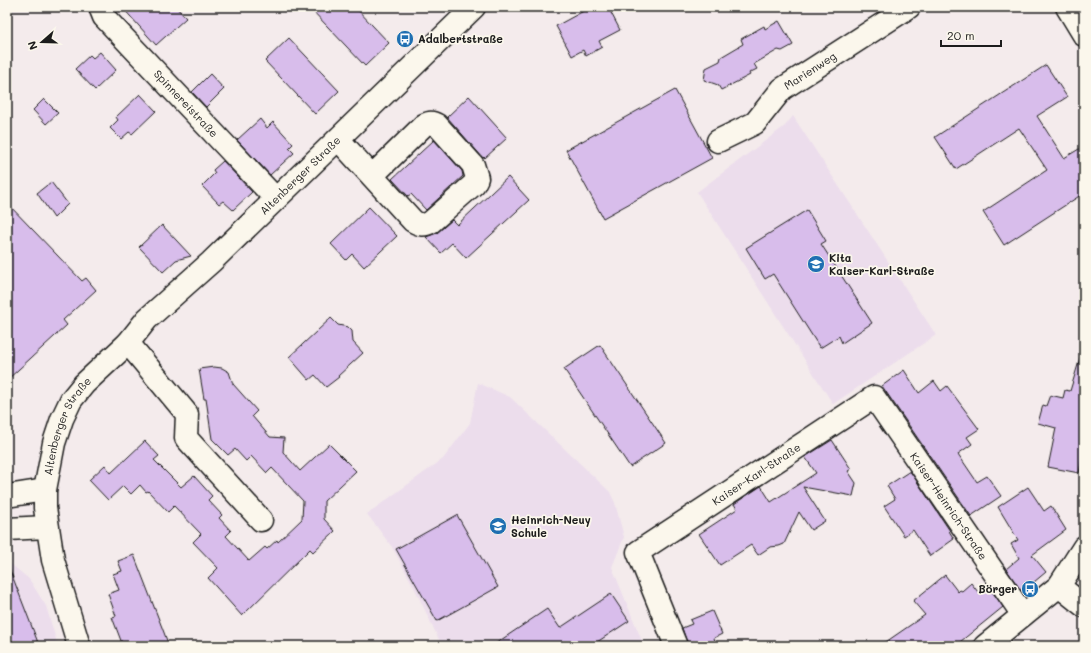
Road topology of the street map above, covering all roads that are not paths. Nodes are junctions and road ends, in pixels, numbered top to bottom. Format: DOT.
graph roads {
  1 [pos="100,7"];
  2 [pos="474,7"];
  3 [pos="909,7"];
  4 [pos="1067,7"];
  5 [pos="1084,34"];
  6 [pos="338,139"];
  7 [pos="718,141"];
  8 [pos="372,176"];
  9 [pos="276,199"];
  10 [pos="128,343"];
  11 [pos="874,397"];
  12 [pos="45,490"];
  13 [pos="7,496"];
  14 [pos="261,520"];
  15 [pos="47,527"];
  16 [pos="7,529"];
  17 [pos="1084,547"];
  18 [pos="1059,586"];
  19 [pos="1084,606"];
  20 [pos="1023,615"];
  21 [pos="80,646"];
  22 [pos="676,646"];
  23 [pos="985,646"];
  1 -- 9 [label="street, Spinnereistraße"];
  2 -- 6 [label="street, Altenberger Straße"];
  3 -- 7 [label="street, Marienweg"];
  4 -- 5 [label="street"];
  6 -- 8 [label="street"];
  6 -- 9 [label="street, Altenberger Straße"];
  8 -- 8 [label="street"];
  9 -- 10 [label="street, Altenberger Straße"];
  10 -- 12 [label="street, Altenberger Straße"];
  10 -- 14 [label="street"];
  11 -- 20 [label="street, Kaiser-Heinrich-Straße"];
  11 -- 22 [label="street, Kaiser-Karl-Straße"];
  12 -- 13 [label="street"];
  12 -- 15 [label="street, Altenberger Straße"];
  15 -- 16 [label="street"];
  15 -- 21 [label="street, Altenberger Straße"];
  17 -- 18 [label="street"];
  18 -- 19 [label="street"];
  18 -- 20 [label="street"];
  20 -- 23 [label="street"];
}
